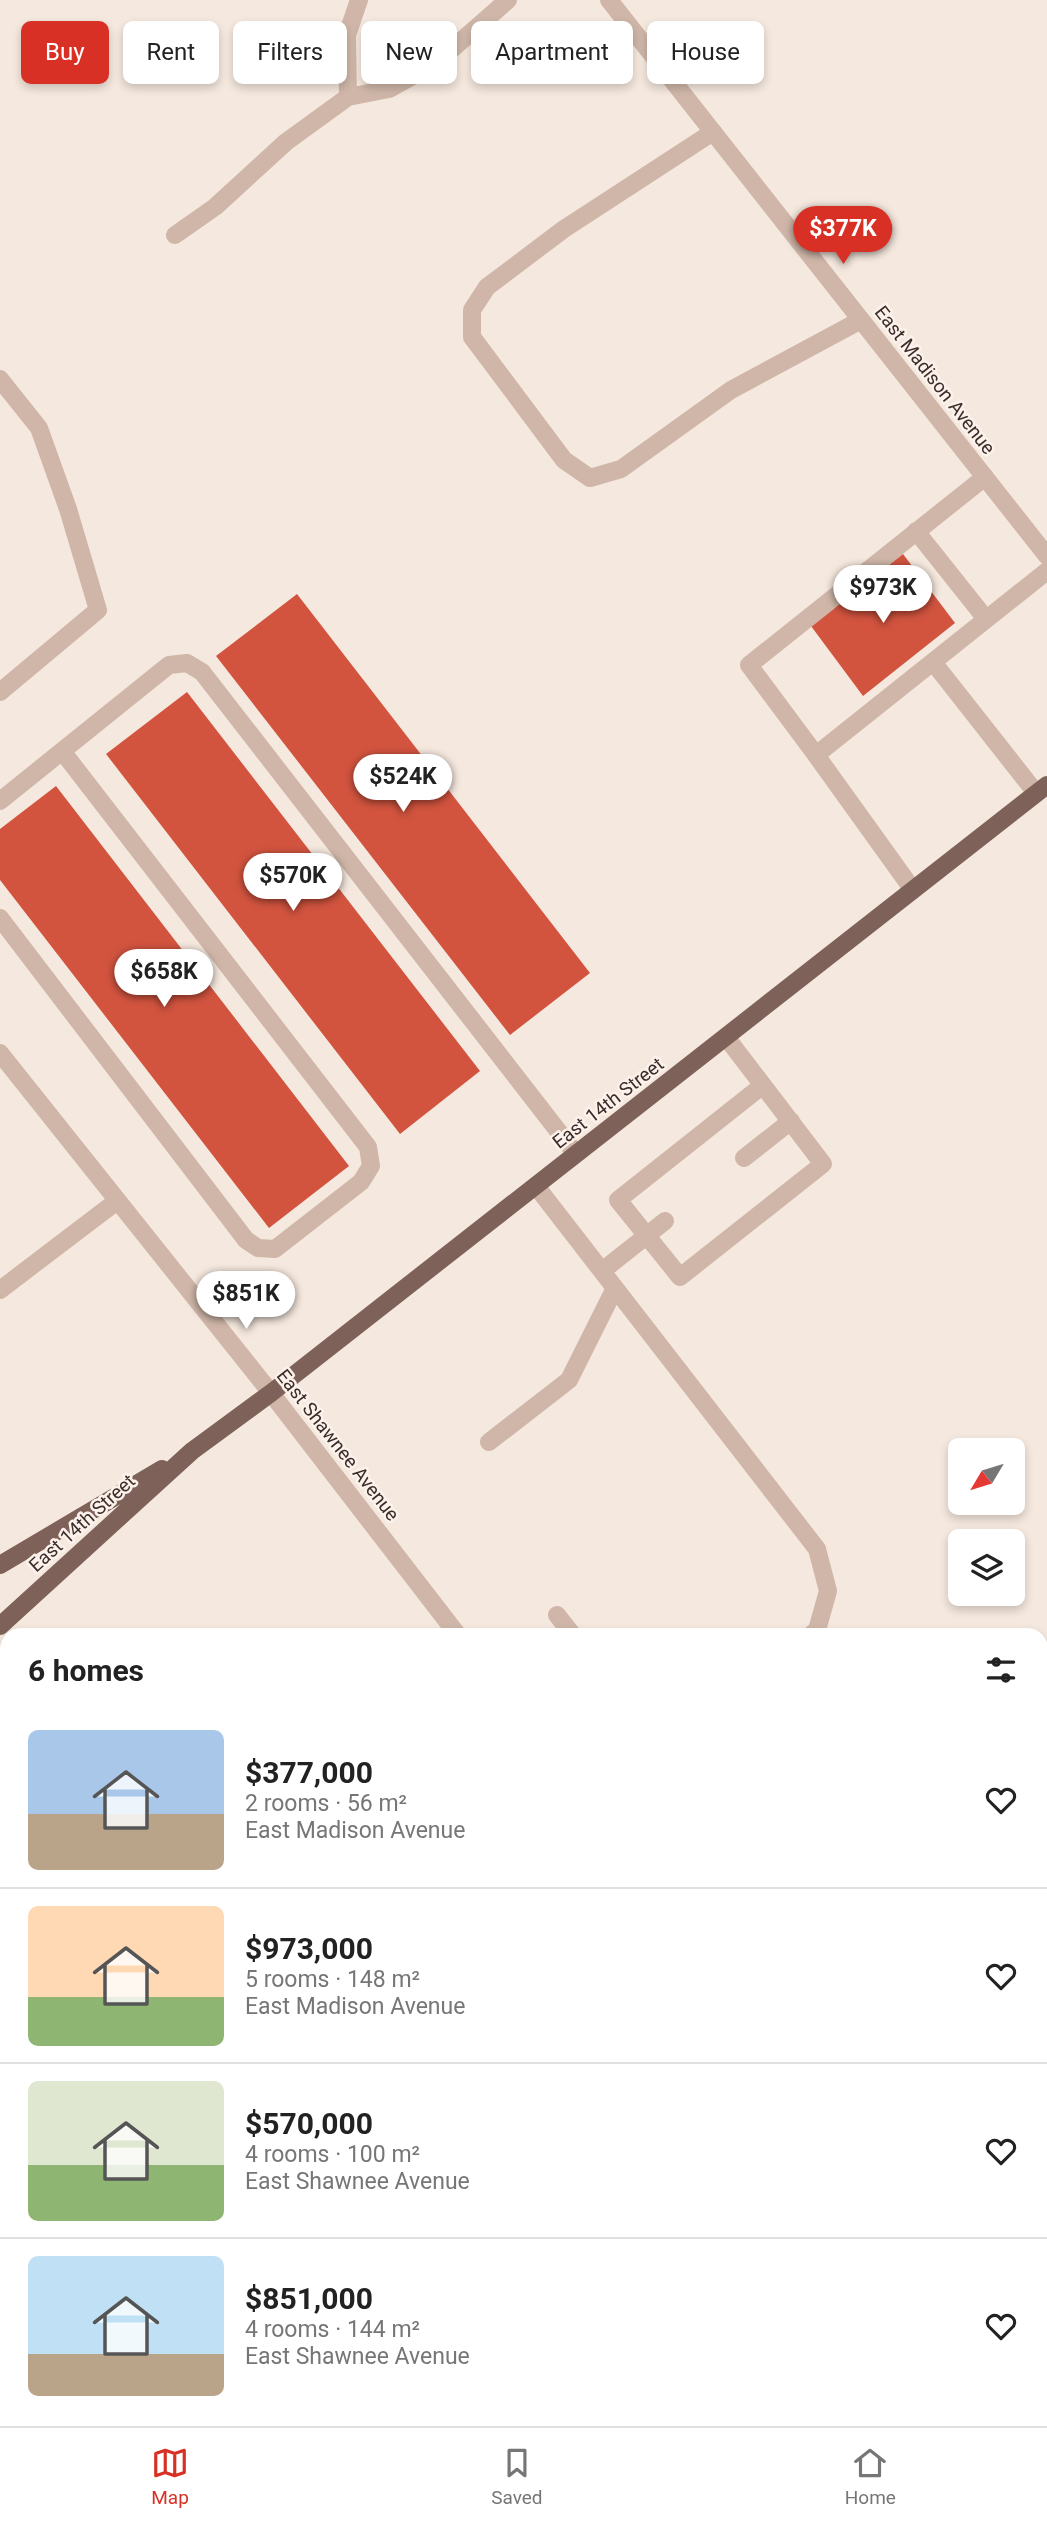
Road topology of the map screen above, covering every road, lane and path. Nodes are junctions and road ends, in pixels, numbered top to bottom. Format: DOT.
graph roads {
  1 [pos="359,0"];
  2 [pos="508,0"];
  3 [pos="609,0"];
  4 [pos="348,97"];
  5 [pos="713,132"];
  6 [pos="175,234"];
  7 [pos="861,320"];
  8 [pos="0,379"];
  9 [pos="985,477"];
  10 [pos="916,531"];
  11 [pos="1047,556"];
  12 [pos="1047,571"];
  13 [pos="986,620"];
  14 [pos="933,662"];
  15 [pos="0,691"];
  16 [pos="62,751"];
  17 [pos="816,755"];
  18 [pos="1042,789"];
  19 [pos="0,801"];
  20 [pos="913,890"];
  21 [pos="0,918"];
  22 [pos="726,1037"];
  23 [pos="0,1054"];
  24 [pos="763,1085"];
  25 [pos="791,1121"];
  26 [pos="576,1154"];
  27 [pos="744,1158"];
  28 [pos="536,1186"];
  29 [pos="117,1200"];
  30 [pos="665,1220"];
  31 [pos="646,1235"];
  32 [pos="602,1271"];
  33 [pos="615,1288"];
  34 [pos="0,1290"];
  35 [pos="271,1393"];
  36 [pos="489,1442"];
  37 [pos="192,1451"];
  38 [pos="3,1558"];
  39 [pos="557,1615"];
  40 [pos="0,1626"];
  41 [pos="452,1628"];
  42 [pos="567,1628"];
  43 [pos="818,1628"];
  1 -- 4 [label="street"];
  2 -- 4 [label="street"];
  3 -- 5 [label="street, East Madison Avenue"];
  4 -- 6 [label="street"];
  5 -- 7 [label="street, East Madison Avenue"];
  5 -- 7 [label="street"];
  7 -- 9 [label="street, East Madison Avenue"];
  8 -- 15 [label="street"];
  9 -- 10 [label="street"];
  9 -- 11 [label="street, East Madison Avenue"];
  10 -- 13 [label="street"];
  10 -- 17 [label="street"];
  12 -- 13 [label="street"];
  13 -- 14 [label="street"];
  14 -- 17 [label="street"];
  14 -- 18 [label="street"];
  16 -- 19 [label="street"];
  16 -- 21 [label="street"];
  16 -- 26 [label="street"];
  17 -- 20 [label="street"];
  18 -- 20 [label="main road, East 14th Street"];
  20 -- 22 [label="main road, East 14th Street"];
  22 -- 24 [label="street"];
  22 -- 26 [label="main road, East 14th Street"];
  23 -- 29 [label="street, East Shawnee Avenue"];
  24 -- 25 [label="street"];
  24 -- 31 [label="street"];
  25 -- 27 [label="street"];
  25 -- 31 [label="street"];
  26 -- 28 [label="main road, East 14th Street"];
  28 -- 32 [label="street"];
  28 -- 35 [label="main road, East 14th Street"];
  29 -- 34 [label="street"];
  29 -- 35 [label="street, East Shawnee Avenue"];
  30 -- 31 [label="street"];
  31 -- 32 [label="street"];
  32 -- 33 [label="street"];
  33 -- 36 [label="street"];
  33 -- 43 [label="street"];
  35 -- 37 [label="main road, East 14th Street"];
  35 -- 41 [label="street, East Shawnee Avenue"];
  37 -- 38 [label="main road, East 14th Street"];
  37 -- 40 [label="main road, East 14th Street"];
  39 -- 42 [label="street"];
}
